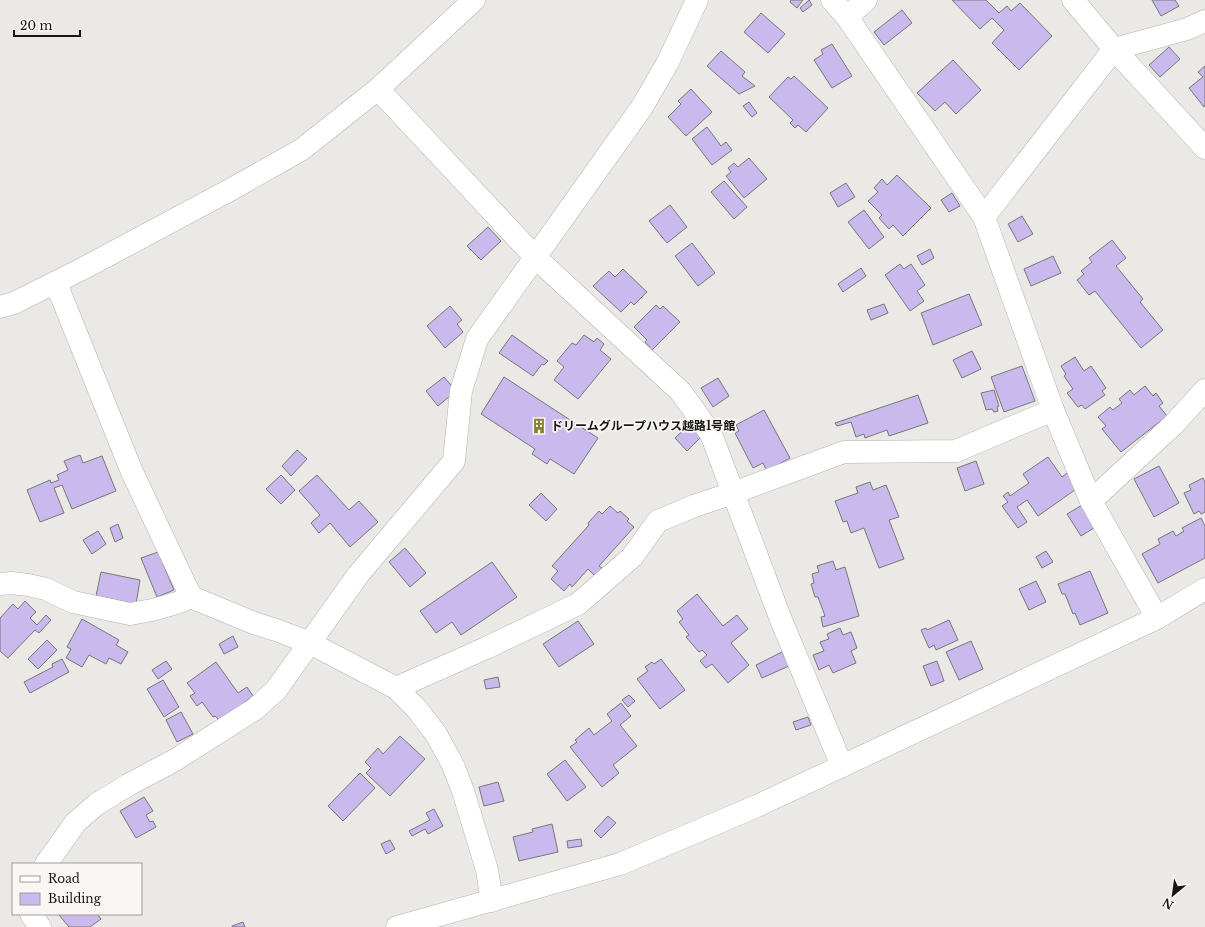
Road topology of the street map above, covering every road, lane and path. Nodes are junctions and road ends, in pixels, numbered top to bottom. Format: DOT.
graph roads {
  1 [pos="474,0"];
  2 [pos="697,0"];
  3 [pos="832,0"];
  4 [pos="866,0"];
  5 [pos="1073,0"];
  6 [pos="847,17"];
  7 [pos="1205,21"];
  8 [pos="1114,49"];
  9 [pos="378,89"];
  10 [pos="1205,148"];
  11 [pos="984,217"];
  12 [pos="536,258"];
  13 [pos="56,283"];
  14 [pos="0,307"];
  15 [pos="1205,390"];
  16 [pos="1053,410"];
  17 [pos="733,493"];
  18 [pos="1091,501"];
  19 [pos="0,584"];
  20 [pos="1205,589"];
  21 [pos="191,597"];
  22 [pos="1156,618"];
  23 [pos="310,643"];
  24 [pos="396,688"];
  25 [pos="842,766"];
  26 [pos="47,863"];
  27 [pos="492,901"];
  28 [pos="32,915"];
  29 [pos="40,927"];
  30 [pos="397,927"];
  1 -- 9 [label="street"];
  2 -- 12 [label="street"];
  3 -- 6 [label="street"];
  4 -- 6 [label="street"];
  5 -- 8 [label="street"];
  6 -- 11 [label="street"];
  7 -- 8 [label="street"];
  8 -- 10 [label="street"];
  8 -- 11 [label="street"];
  9 -- 12 [label="street"];
  9 -- 13 [label="street"];
  11 -- 16 [label="street"];
  12 -- 17 [label="street"];
  12 -- 23 [label="street"];
  13 -- 14 [label="street"];
  13 -- 21 [label="street"];
  15 -- 18 [label="street"];
  16 -- 17 [label="street"];
  16 -- 18 [label="street"];
  17 -- 24 [label="street"];
  17 -- 25 [label="street"];
  18 -- 22 [label="street"];
  19 -- 21 [label="street"];
  20 -- 22 [label="street"];
  21 -- 23 [label="street"];
  22 -- 25 [label="street"];
  23 -- 24 [label="street"];
  23 -- 26 [label="street"];
  24 -- 27 [label="street"];
  25 -- 27 [label="street"];
  27 -- 30 [label="street"];
  28 -- 29 [label="street"];
}
